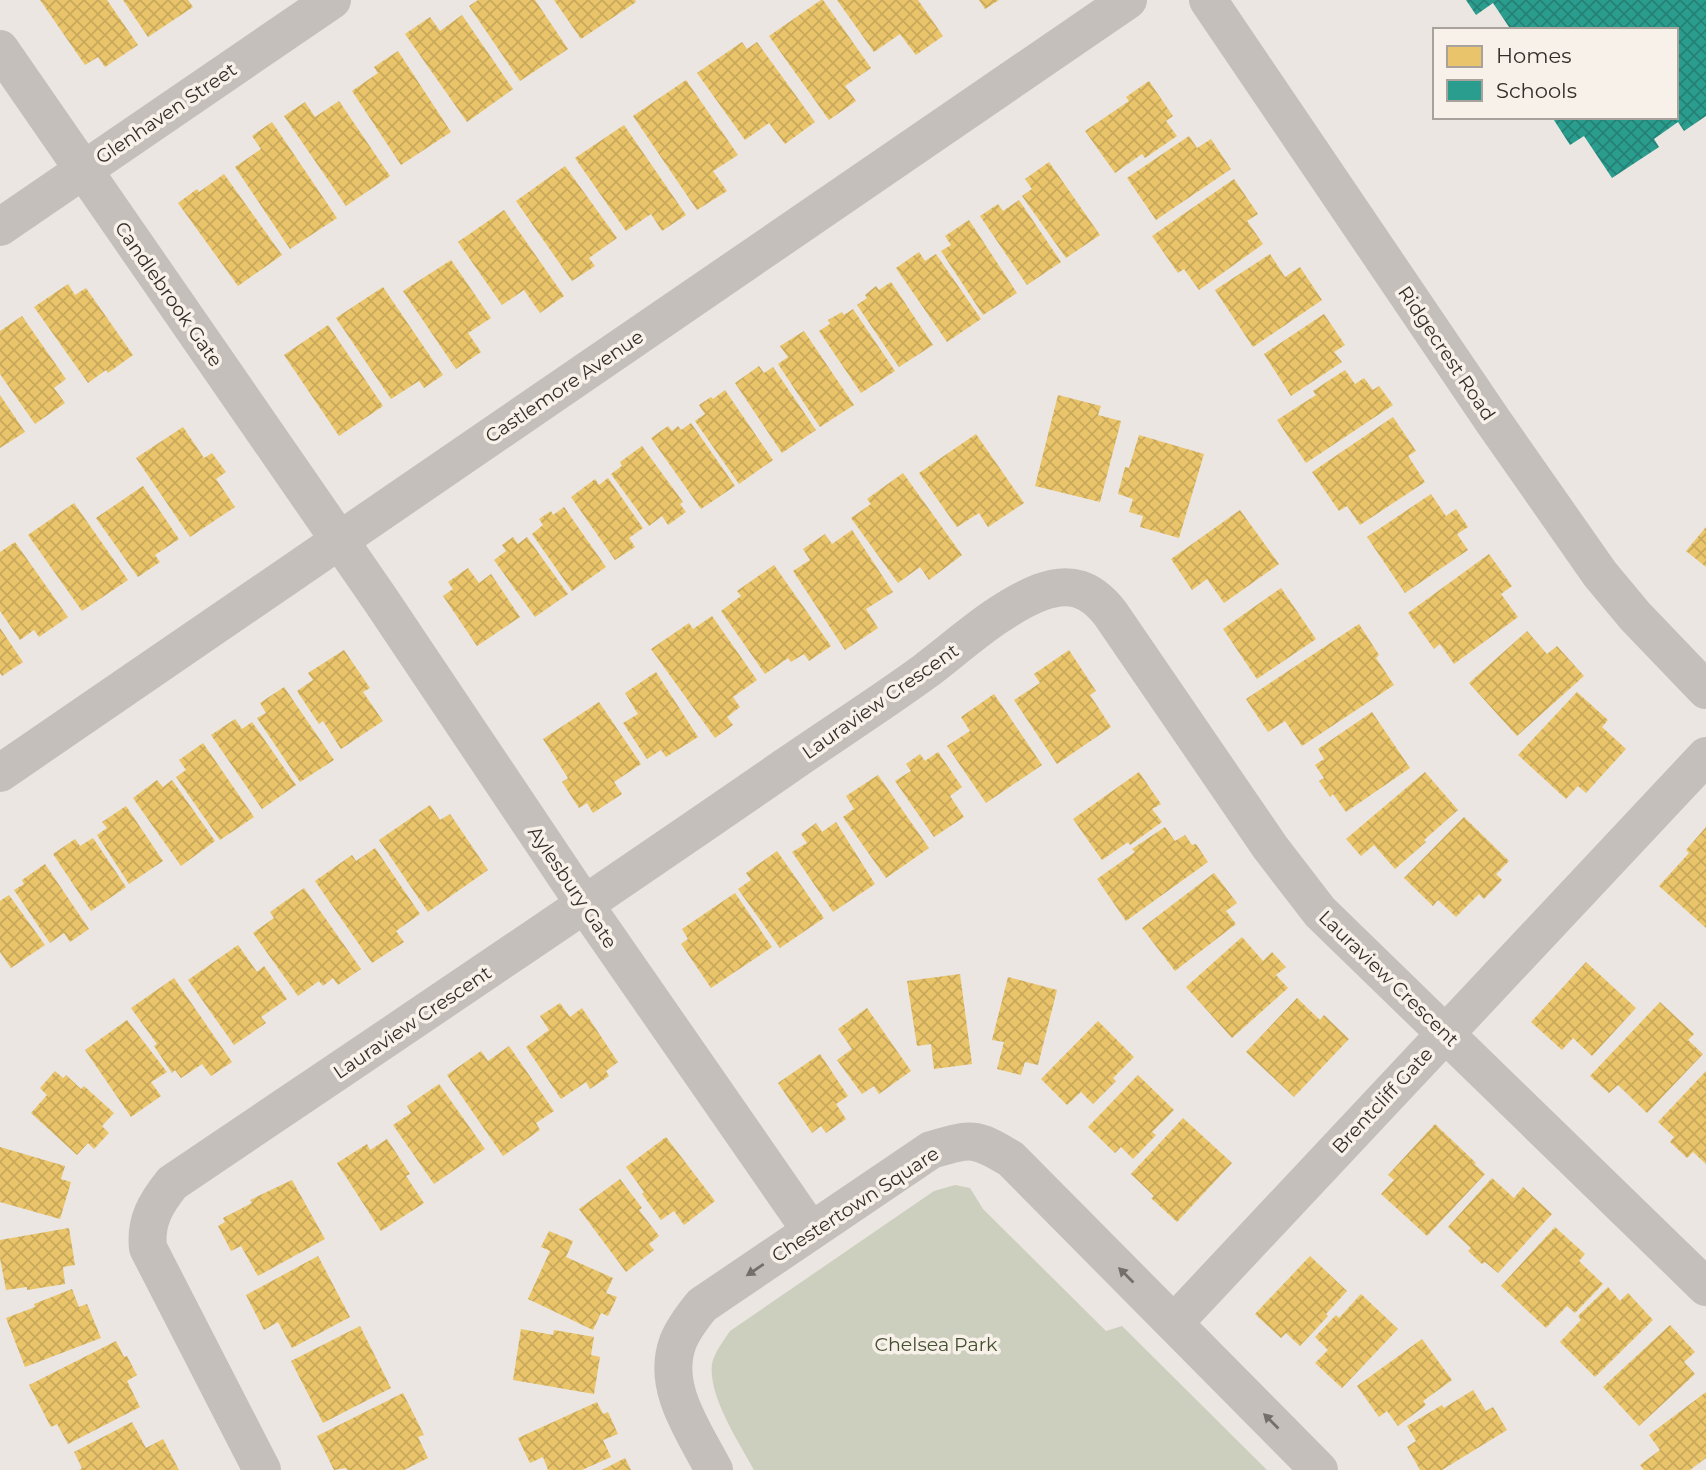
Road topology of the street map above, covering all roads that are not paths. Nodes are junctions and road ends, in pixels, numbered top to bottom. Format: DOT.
graph roads {
  1 [pos="332,0"];
  2 [pos="1128,0"];
  3 [pos="1208,0"];
  4 [pos="0,49"];
  5 [pos="83,170"];
  6 [pos="0,227"];
  7 [pos="339,540"];
  8 [pos="1706,690"];
  9 [pos="1706,755"];
  10 [pos="0,773"];
  11 [pos="585,905"];
  12 [pos="1445,1032"];
  13 [pos="811,1231"];
  14 [pos="1706,1287"];
  15 [pos="1174,1323"];
  16 [pos="262,1470"];
  17 [pos="714,1470"];
  18 [pos="1319,1470"];
  1 -- 5 [label="street, Glenhaven Street"];
  2 -- 7 [label="street, Castlemore Avenue"];
  3 -- 8 [label="street, Ridgecrest Road"];
  4 -- 5 [label="street, Candlebrook Gate"];
  5 -- 6 [label="street, Glenhaven Street"];
  5 -- 7 [label="street, Candlebrook Gate"];
  7 -- 10 [label="street, Castlemore Avenue"];
  7 -- 11 [label="street, Aylesbury Gate"];
  9 -- 12 [label="street, Brentcliff Gate"];
  11 -- 12 [label="street, Lauraview Crescent"];
  11 -- 13 [label="street, Aylesbury Gate"];
  11 -- 16 [label="street, Lauraview Crescent"];
  12 -- 14 [label="street, Lauraview Crescent"];
  12 -- 15 [label="street, Brentcliff Gate"];
  15 -- 13 [label="street, Chestertown Square, one-way"];
  13 -- 17 [label="street, Chestertown Square, one-way"];
  18 -- 15 [label="street, Chestertown Square, one-way"];
}
